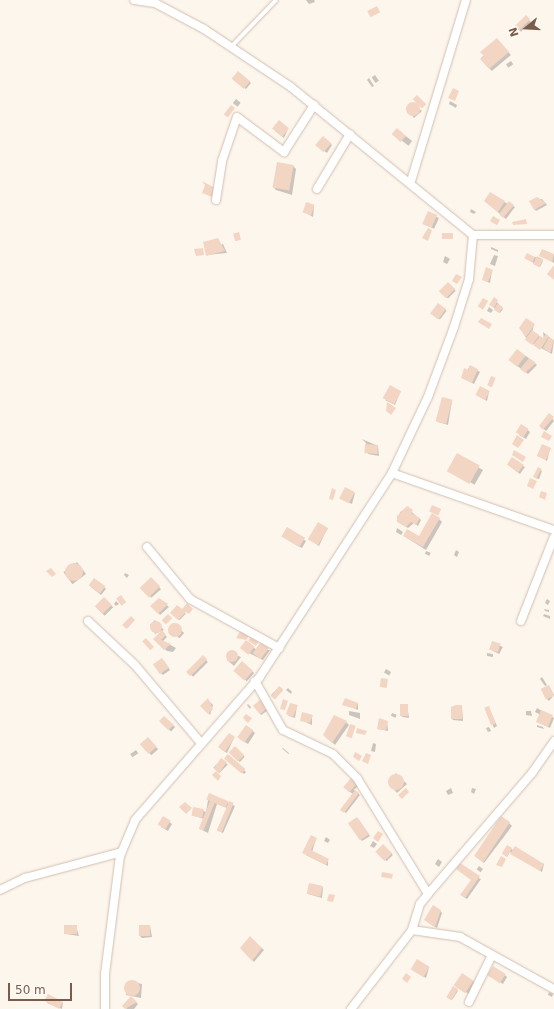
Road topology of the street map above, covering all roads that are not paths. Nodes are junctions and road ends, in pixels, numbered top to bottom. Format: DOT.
graph roads {
  1 [pos="134,0"];
  2 [pos="276,0"];
  3 [pos="466,0"];
  4 [pos="156,2"];
  5 [pos="231,47"];
  6 [pos="314,105"];
  7 [pos="350,134"];
  8 [pos="411,181"];
  9 [pos="317,189"];
  10 [pos="216,200"];
  11 [pos="473,235"];
  12 [pos="554,235"];
  13 [pos="392,473"];
  14 [pos="554,530"];
  15 [pos="554,538"];
  16 [pos="147,547"];
  17 [pos="88,621"];
  18 [pos="521,621"];
  19 [pos="279,648"];
  20 [pos="255,681"];
  21 [pos="554,741"];
  22 [pos="201,744"];
  23 [pos="122,852"];
  24 [pos="0,890"];
  25 [pos="428,894"];
  26 [pos="412,930"];
  27 [pos="492,955"];
  28 [pos="554,989"];
  29 [pos="469,1002"];
  30 [pos="105,1009"];
  31 [pos="351,1009"];
  1 -- 4 [label="street"];
  2 -- 5 [label="lane"];
  3 -- 8 [label="street"];
  4 -- 5 [label="street"];
  5 -- 6 [label="street"];
  6 -- 7 [label="street"];
  6 -- 10 [label="street"];
  7 -- 8 [label="street"];
  7 -- 9 [label="street"];
  8 -- 11 [label="street"];
  11 -- 12 [label="street"];
  11 -- 13 [label="street"];
  13 -- 14 [label="street"];
  13 -- 19 [label="street"];
  15 -- 18 [label="street"];
  16 -- 19 [label="street"];
  17 -- 22 [label="street"];
  19 -- 20 [label="street"];
  20 -- 22 [label="street"];
  20 -- 25 [label="street"];
  21 -- 25 [label="street"];
  22 -- 23 [label="street"];
  23 -- 24 [label="street"];
  23 -- 30 [label="street"];
  25 -- 26 [label="street"];
  26 -- 27 [label="street"];
  26 -- 31 [label="street"];
  27 -- 28 [label="street"];
  27 -- 29 [label="street"];
}
